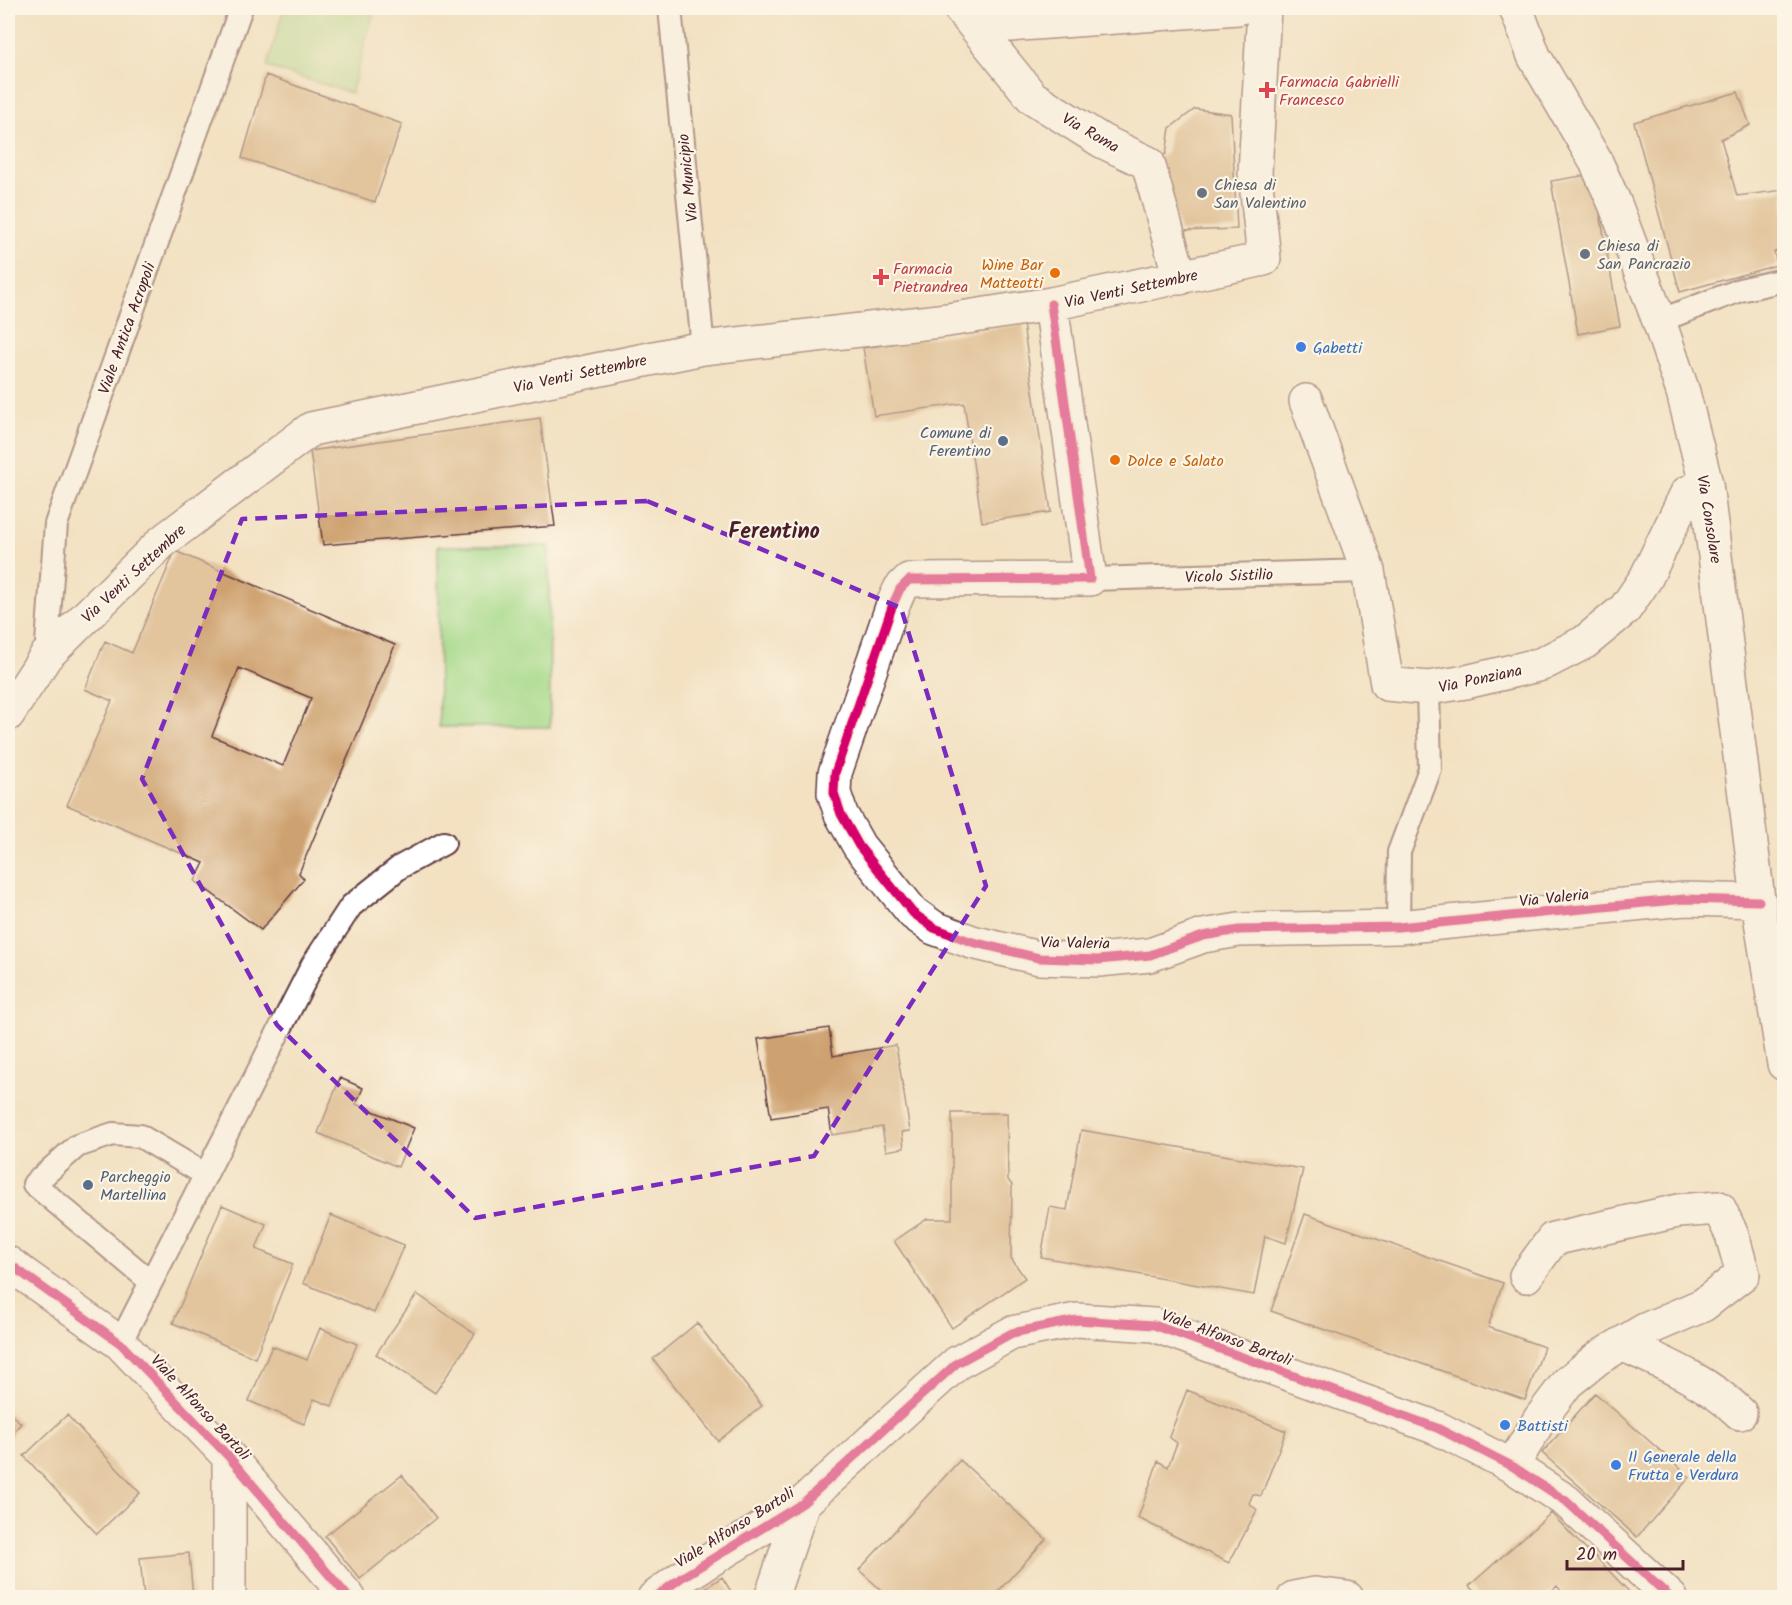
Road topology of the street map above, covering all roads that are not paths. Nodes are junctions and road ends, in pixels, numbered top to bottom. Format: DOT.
graph roads {
  1 [pos="241,8"];
  2 [pos="670,8"];
  3 [pos="960,8"];
  4 [pos="972,8"];
  5 [pos="1238,8"];
  6 [pos="1264,8"];
  7 [pos="1516,8"];
  8 [pos="1180,278"];
  9 [pos="1785,280"];
  10 [pos="1051,304"];
  11 [pos="1659,321"];
  12 [pos="703,348"];
  13 [pos="1306,401"];
  14 [pos="1706,484"];
  15 [pos="1368,570"];
  16 [pos="1090,579"];
  17 [pos="46,656"];
  18 [pos="1428,688"];
  19 [pos="8,714"];
  20 [pos="444,843"];
  21 [pos="1759,901"];
  22 [pos="1398,927"];
  23 [pos="1785,1064"];
  24 [pos="206,1175"];
  25 [pos="8,1263"];
  26 [pos="1526,1276"];
  27 [pos="151,1282"];
  28 [pos="120,1343"];
  29 [pos="1622,1344"];
  30 [pos="1740,1413"];
  31 [pos="229,1457"];
  32 [pos="1512,1466"];
  33 [pos="803,1503"];
  34 [pos="229,1598"];
  35 [pos="349,1598"];
  36 [pos="654,1598"];
  37 [pos="771,1598"];
  38 [pos="1294,1598"];
  39 [pos="1347,1598"];
  40 [pos="1671,1598"];
  1 -- 17 [label="lane, Viale Antica Acropoli"];
  2 -- 12 [label="lane, Via Municipio"];
  3 -- 8 [label="street, Via Roma"];
  4 -- 5 [label="street"];
  6 -- 8 [label="street, Via Venti Settembre"];
  7 -- 11 [label="street, Via Consolare"];
  8 -- 10 [label="street, Via Venti Settembre"];
  9 -- 11 [label="lane"];
  10 -- 12 [label="street, Via Venti Settembre"];
  10 -- 16 [label="street"];
  11 -- 14 [label="street, Via Consolare"];
  12 -- 17 [label="street, Via Venti Settembre"];
  13 -- 15 [label="street, Via Ponziana"];
  14 -- 18 [label="street, Via Ponziana"];
  14 -- 21 [label="street, Via Consolare"];
  15 -- 16 [label="lane, Vicolo Sistilio"];
  15 -- 18 [label="street, Via Ponziana"];
  16 -- 22 [label="street, Via Valeria"];
  17 -- 19 [label="street, Via Venti Settembre"];
  18 -- 22 [label="lane"];
  20 -- 24 [label="lane"];
  21 -- 22 [label="street, Via Valeria"];
  21 -- 23 [label="street, Via Consolare"];
  24 -- 27 [label="lane"];
  24 -- 27 [label="lane"];
  25 -- 28 [label="street, Viale Alfonso Bartoli"];
  26 -- 29 [label="street"];
  27 -- 28 [label="lane"];
  28 -- 31 [label="street, Viale Alfonso Bartoli"];
  29 -- 30 [label="street"];
  29 -- 32 [label="street"];
  31 -- 34 [label="street, Viale Alfonso Bartoli"];
  31 -- 35 [label="street, Viale Alfonso Bartoli"];
  32 -- 33 [label="street, Viale Alfonso Bartoli"];
  32 -- 40 [label="street, Viale Alfonso Bartoli"];
  33 -- 36 [label="street, Viale Alfonso Bartoli"];
  33 -- 37 [label="street, Viale Alfonso Bartoli"];
  38 -- 39 [label="street"];
}
